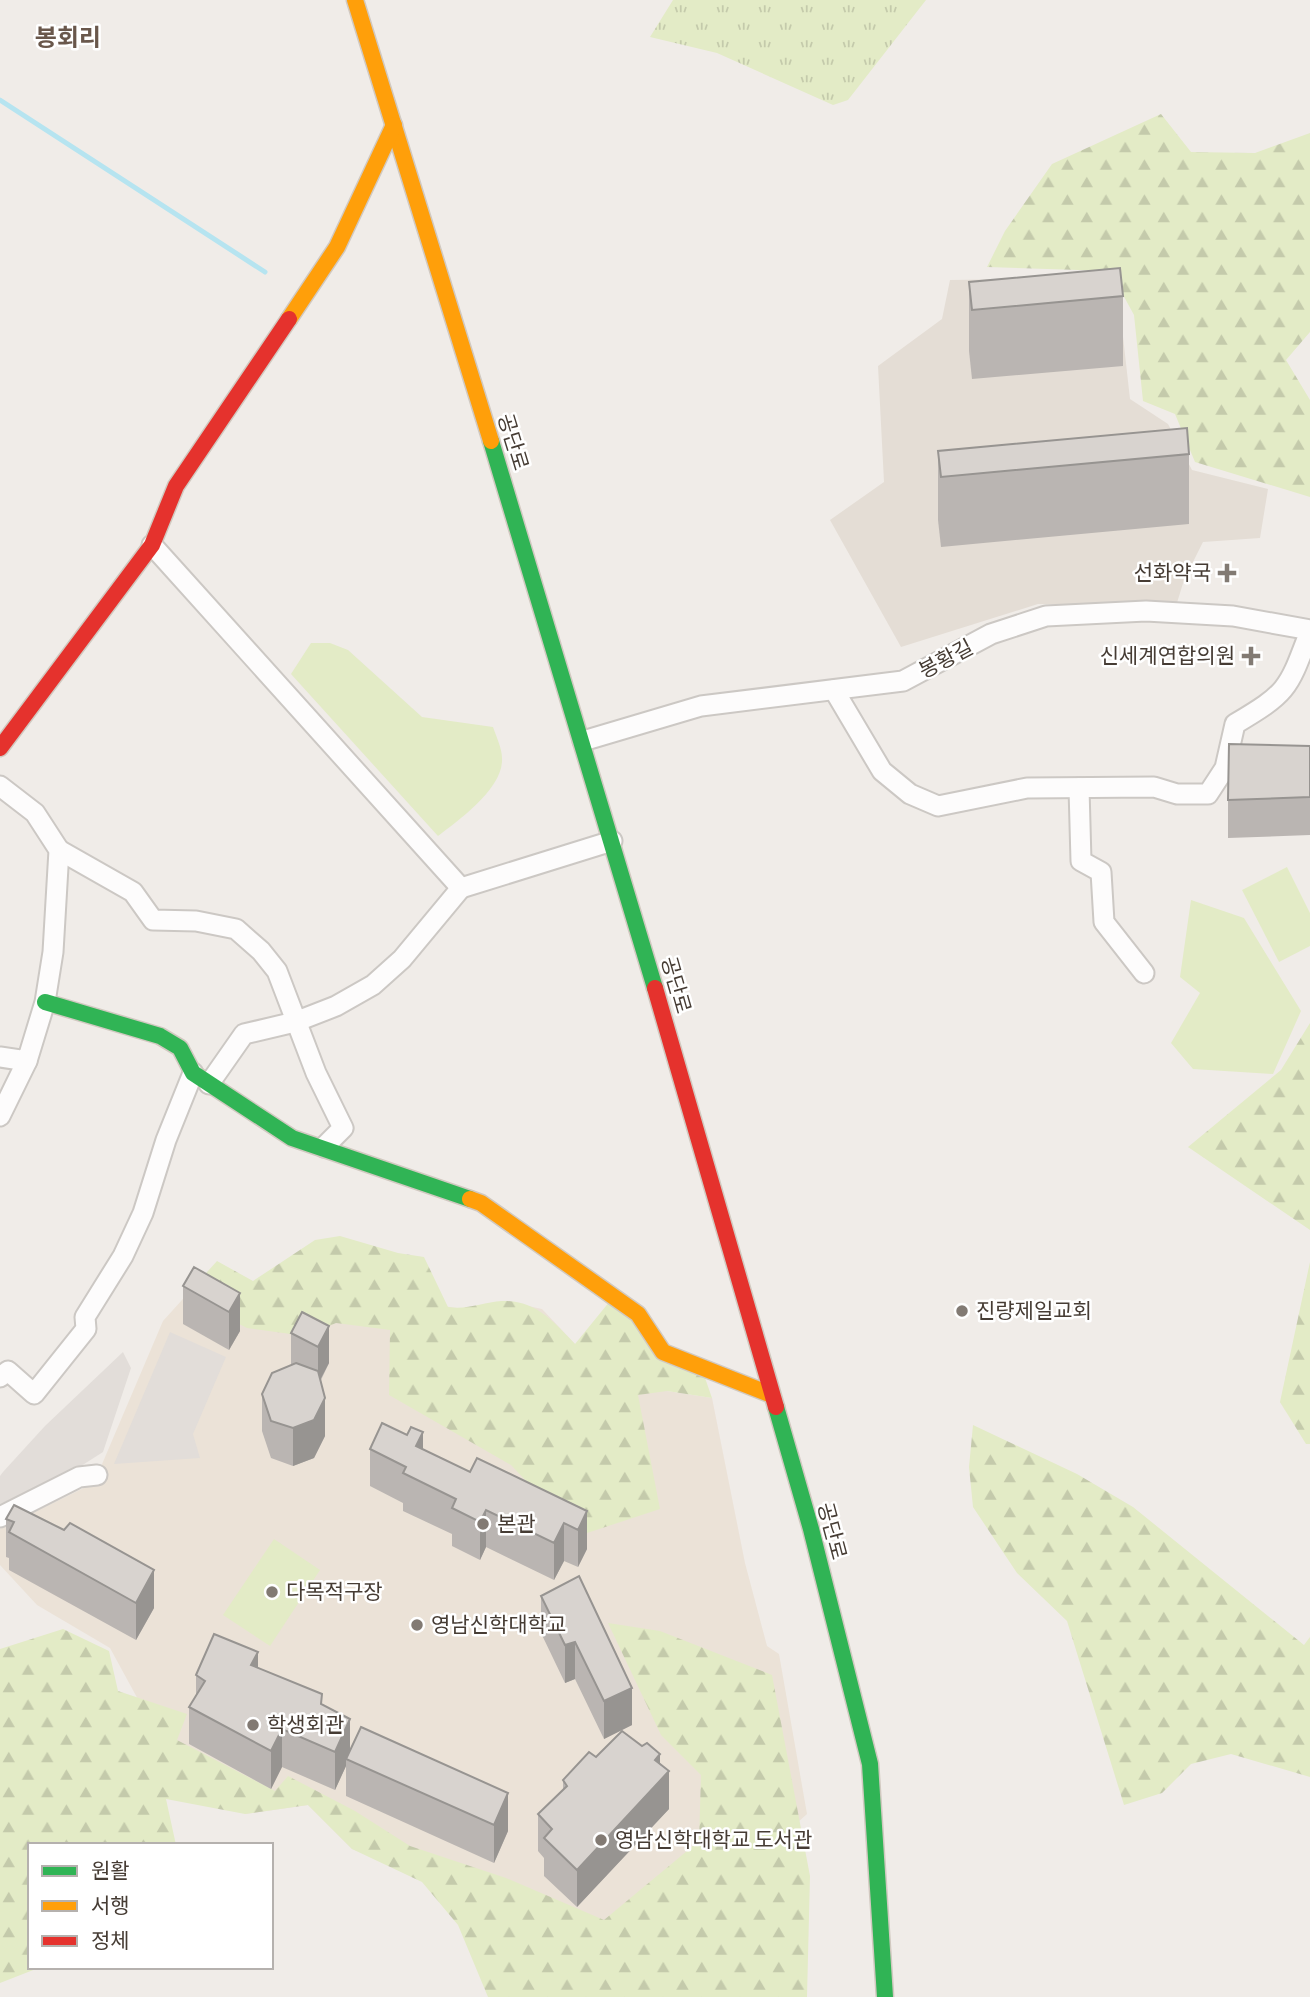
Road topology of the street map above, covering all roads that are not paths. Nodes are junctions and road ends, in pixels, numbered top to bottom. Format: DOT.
graph roads {
  1 [pos="355,0"];
  2 [pos="394,125"];
  3 [pos="152,545"];
  4 [pos="1310,630"];
  5 [pos="834,690"];
  6 [pos="583,741"];
  7 [pos="0,748"];
  8 [pos="0,786"];
  9 [pos="1079,788"];
  10 [pos="612,841"];
  11 [pos="59,850"];
  12 [pos="461,888"];
  13 [pos="1144,973"];
  14 [pos="45,1002"];
  15 [pos="295,1021"];
  16 [pos="0,1057"];
  17 [pos="27,1061"];
  18 [pos="201,1079"];
  19 [pos="0,1116"];
  20 [pos="324,1147"];
  21 [pos="0,1377"];
  22 [pos="772,1395"];
  23 [pos="97,1475"];
  24 [pos="0,1517"];
  25 [pos="885,1997"];
  1 -- 2 [label="street, 공단로"];
  2 -- 3 [label="street"];
  2 -- 6 [label="street, 공단로"];
  3 -- 7 [label="street"];
  3 -- 12 [label="street"];
  4 -- 5 [label="street, 봉황길"];
  4 -- 9 [label="street"];
  5 -- 6 [label="street, 봉황길"];
  5 -- 9 [label="street"];
  6 -- 10 [label="street, 공단로"];
  8 -- 11 [label="street"];
  9 -- 13 [label="street"];
  10 -- 12 [label="street"];
  10 -- 22 [label="street, 공단로"];
  11 -- 14 [label="street"];
  11 -- 15 [label="street"];
  12 -- 15 [label="street"];
  14 -- 17 [label="street"];
  14 -- 18 [label="street"];
  15 -- 18 [label="street"];
  15 -- 20 [label="street"];
  16 -- 17 [label="street"];
  17 -- 19 [label="street"];
  18 -- 20 [label="street"];
  18 -- 21 [label="street"];
  20 -- 22 [label="street"];
  22 -- 25 [label="street, 공단로"];
  23 -- 24 [label="street"];
}
